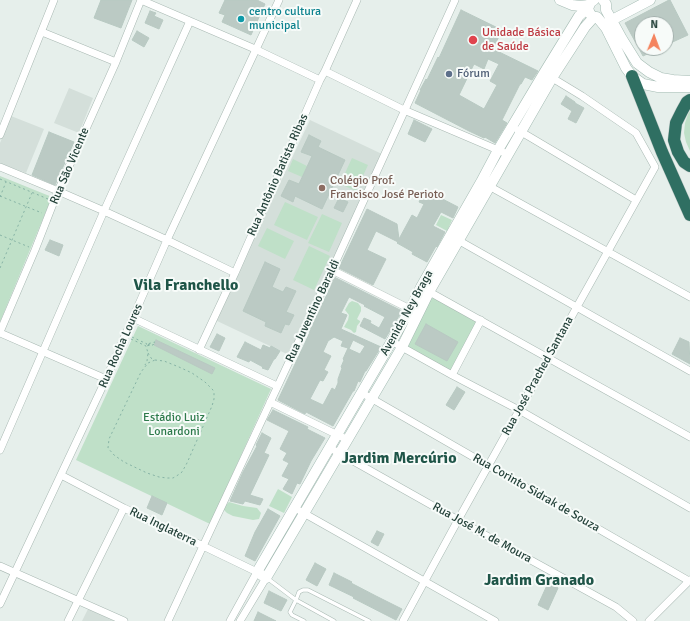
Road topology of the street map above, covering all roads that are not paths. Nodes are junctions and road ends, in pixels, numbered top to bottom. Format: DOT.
graph roads {
  1 [pos="54,0"];
  2 [pos="141,0"];
  3 [pos="279,0"];
  4 [pos="357,0"];
  5 [pos="455,0"];
  6 [pos="560,0"];
  7 [pos="650,0"];
  8 [pos="596,3"];
  9 [pos="596,17"];
  10 [pos="612,20"];
  11 [pos="190,21"];
  12 [pos="42,32"];
  13 [pos="255,49"];
  14 [pos="116,62"];
  15 [pos="325,71"];
  16 [pos="548,76"];
  17 [pos="632,76"];
  18 [pos="320,80"];
  19 [pos="690,81"];
  20 [pos="690,88"];
  21 [pos="690,100"];
  22 [pos="404,110"];
  23 [pos="517,129"];
  24 [pos="0,135"];
  25 [pos="503,152"];
  26 [pos="690,166"];
  27 [pos="0,167"];
  28 [pos="485,184"];
  29 [pos="58,191"];
  30 [pos="636,200"];
  31 [pos="104,212"];
  32 [pos="690,215"];
  33 [pos="455,238"];
  34 [pos="167,240"];
  35 [pos="608,251"];
  36 [pos="332,270"];
  37 [pos="235,272"];
  38 [pos="425,290"];
  39 [pos="690,297"];
  40 [pos="576,307"];
  41 [pos="414,311"];
  42 [pos="133,318"];
  43 [pos="481,320"];
  44 [pos="0,332"];
  45 [pos="391,341"];
  46 [pos="402,347"];
  47 [pos="199,350"];
  48 [pos="42,351"];
  49 [pos="548,358"];
  50 [pos="690,370"];
  51 [pos="452,375"];
  52 [pos="106,379"];
  53 [pos="278,386"];
  54 [pos="362,393"];
  55 [pos="372,399"];
  56 [pos="270,402"];
  57 [pos="519,410"];
  58 [pos="337,435"];
  59 [pos="690,437"];
  60 [pos="348,440"];
  61 [pos="330,448"];
  62 [pos="0,450"];
  63 [pos="340,453"];
  64 [pos="488,465"];
  65 [pos="61,475"];
  66 [pos="124,508"];
  67 [pos="690,508"];
  68 [pos="300,510"];
  69 [pos="458,520"];
  70 [pos="203,546"];
  71 [pos="0,566"];
  72 [pos="14,572"];
  73 [pos="262,575"];
  74 [pos="425,580"];
  75 [pos="690,581"];
  76 [pos="78,600"];
  77 [pos="296,600"];
  78 [pos="0,604"];
  79 [pos="68,621"];
  80 [pos="124,621"];
  81 [pos="168,621"];
  82 [pos="230,621"];
  83 [pos="240,621"];
  84 [pos="304,621"];
  85 [pos="334,621"];
  86 [pos="369,621"];
  87 [pos="403,621"];
  88 [pos="496,621"];
  89 [pos="633,621"];
  90 [pos="649,621"];
  1 -- 12 [label="street"];
  2 -- 11 [label="street"];
  2 -- 14 [label="street, Rua São Vicente"];
  3 -- 13 [label="street, Rua Rocha Loures"];
  4 -- 15 [label="street, Rua Antônio Batista Ribas"];
  5 -- 22 [label="street, Rua Juventino Baraldi"];
  6 -- 8 [label="street"];
  7 -- 10 [label="street"];
  8 -- 9 [label="street"];
  8 -- 10 [label="street"];
  8 -- 16 [label="street, Avenida Ney Braga"];
  9 -- 16 [label="street, Avenida Ney Braga"];
  9 -- 17 [label="street"];
  10 -- 19 [label="street"];
  11 -- 13 [label="street"];
  11 -- 31 [label="street"];
  12 -- 14 [label="street"];
  12 -- 24 [label="street"];
  13 -- 18 [label="street"];
  13 -- 34 [label="street, Rua Rocha Loures"];
  14 -- 29 [label="street, Rua São Vicente"];
  15 -- 18 [label="street, Rua Antônio Batista Ribas"];
  15 -- 22 [label="street"];
  16 -- 23 [label="street, Avenida Ney Braga"];
  16 -- 30 [label="street, Rua José Prached Santana"];
  17 -- 20 [label="street"];
  17 -- 32 [label="highway"];
  18 -- 37 [label="street, Rua Antônio Batista Ribas"];
  21 -- 26 [label="highway"];
  22 -- 25 [label="street"];
  22 -- 36 [label="street, Rua Juventino Baraldi"];
  23 -- 25 [label="street, Avenida Ney Braga"];
  23 -- 30 [label="street"];
  25 -- 28 [label="street, Avenida Ney Braga"];
  27 -- 29 [label="street"];
  28 -- 33 [label="street, Avenida Ney Braga"];
  28 -- 35 [label="street"];
  29 -- 31 [label="street"];
  29 -- 44 [label="street, Rua São Vicente"];
  30 -- 35 [label="street, Rua José Prached Santana"];
  31 -- 34 [label="street"];
  31 -- 48 [label="street"];
  33 -- 38 [label="street, Avenida Ney Braga"];
  33 -- 40 [label="street"];
  34 -- 37 [label="street"];
  34 -- 42 [label="street, Rua Rocha Loures"];
  35 -- 39 [label="street"];
  35 -- 40 [label="street, Rua José Prached Santana"];
  36 -- 41 [label="street"];
  36 -- 53 [label="street, Rua Juventino Baraldi"];
  37 -- 47 [label="street, Rua Antônio Batista Ribas"];
  38 -- 41 [label="street, Avenida Ney Braga"];
  38 -- 43 [label="street"];
  40 -- 49 [label="street, Rua José Prached Santana"];
  40 -- 50 [label="street"];
  41 -- 45 [label="street, Avenida Ney Braga"];
  41 -- 46 [label="street, Avenida Ney Braga"];
  42 -- 47 [label="street"];
  42 -- 52 [label="street, Rua Rocha Loures"];
  43 -- 49 [label="street"];
  43 -- 51 [label="street"];
  44 -- 48 [label="street"];
  45 -- 46 [label="street"];
  45 -- 54 [label="street, Avenida Ney Braga"];
  46 -- 51 [label="street"];
  46 -- 55 [label="street, Avenida Ney Braga"];
  47 -- 53 [label="street"];
  48 -- 52 [label="street"];
  48 -- 62 [label="street"];
  49 -- 57 [label="street, Rua José Prached Santana"];
  49 -- 59 [label="street"];
  51 -- 57 [label="street"];
  52 -- 65 [label="street, Rua Rocha Loures"];
  53 -- 56 [label="street, Rua Juventino Baraldi"];
  54 -- 55 [label="street, Rua Corinto Sidrak de Souza"];
  54 -- 58 [label="street, Avenida Ney Braga"];
  55 -- 60 [label="street, Avenida Ney Braga"];
  55 -- 64 [label="street, Rua Corinto Sidrak de Souza"];
  56 -- 58 [label="street"];
  56 -- 70 [label="street, Rua Juventino Baraldi"];
  57 -- 64 [label="street, Rua José Prached Santana"];
  57 -- 67 [label="street"];
  58 -- 60 [label="street"];
  58 -- 61 [label="street, Avenida Ney Braga"];
  60 -- 63 [label="street, Avenida Ney Braga"];
  61 -- 63 [label="street, Rua José M. de Moura"];
  61 -- 68 [label="street, Avenida Ney Braga"];
  63 -- 68 [label="street, Avenida Ney Braga"];
  63 -- 69 [label="street, Rua José M. de Moura"];
  64 -- 69 [label="street, Rua José Prached Santana"];
  64 -- 75 [label="street, Rua Corinto Sidrak de Souza"];
  65 -- 66 [label="street, Rua Inglaterra"];
  65 -- 72 [label="street, Rua Rocha Loures"];
  66 -- 70 [label="street, Rua Inglaterra"];
  66 -- 76 [label="street"];
  68 -- 73 [label="street, Avenida Ney Braga"];
  68 -- 74 [label="street"];
  69 -- 74 [label="street, Rua José Prached Santana"];
  69 -- 89 [label="street, Rua José M. de Moura"];
  70 -- 73 [label="street, Rua Inglaterra"];
  70 -- 81 [label="street, Rua Juventino Baraldi"];
  71 -- 72 [label="street"];
  72 -- 76 [label="street"];
  72 -- 78 [label="street, Rua Rocha Loures"];
  73 -- 77 [label="lane"];
  73 -- 82 [label="street, Avenida Ney Braga"];
  73 -- 83 [label="street, Avenida Ney Braga"];
  74 -- 87 [label="street, Rua José Prached Santana"];
  74 -- 88 [label="street"];
  75 -- 90 [label="street"];
  76 -- 79 [label="street"];
  76 -- 80 [label="street"];
  77 -- 84 [label="lane"];
  77 -- 85 [label="lane"];
  77 -- 86 [label="lane"];
}
